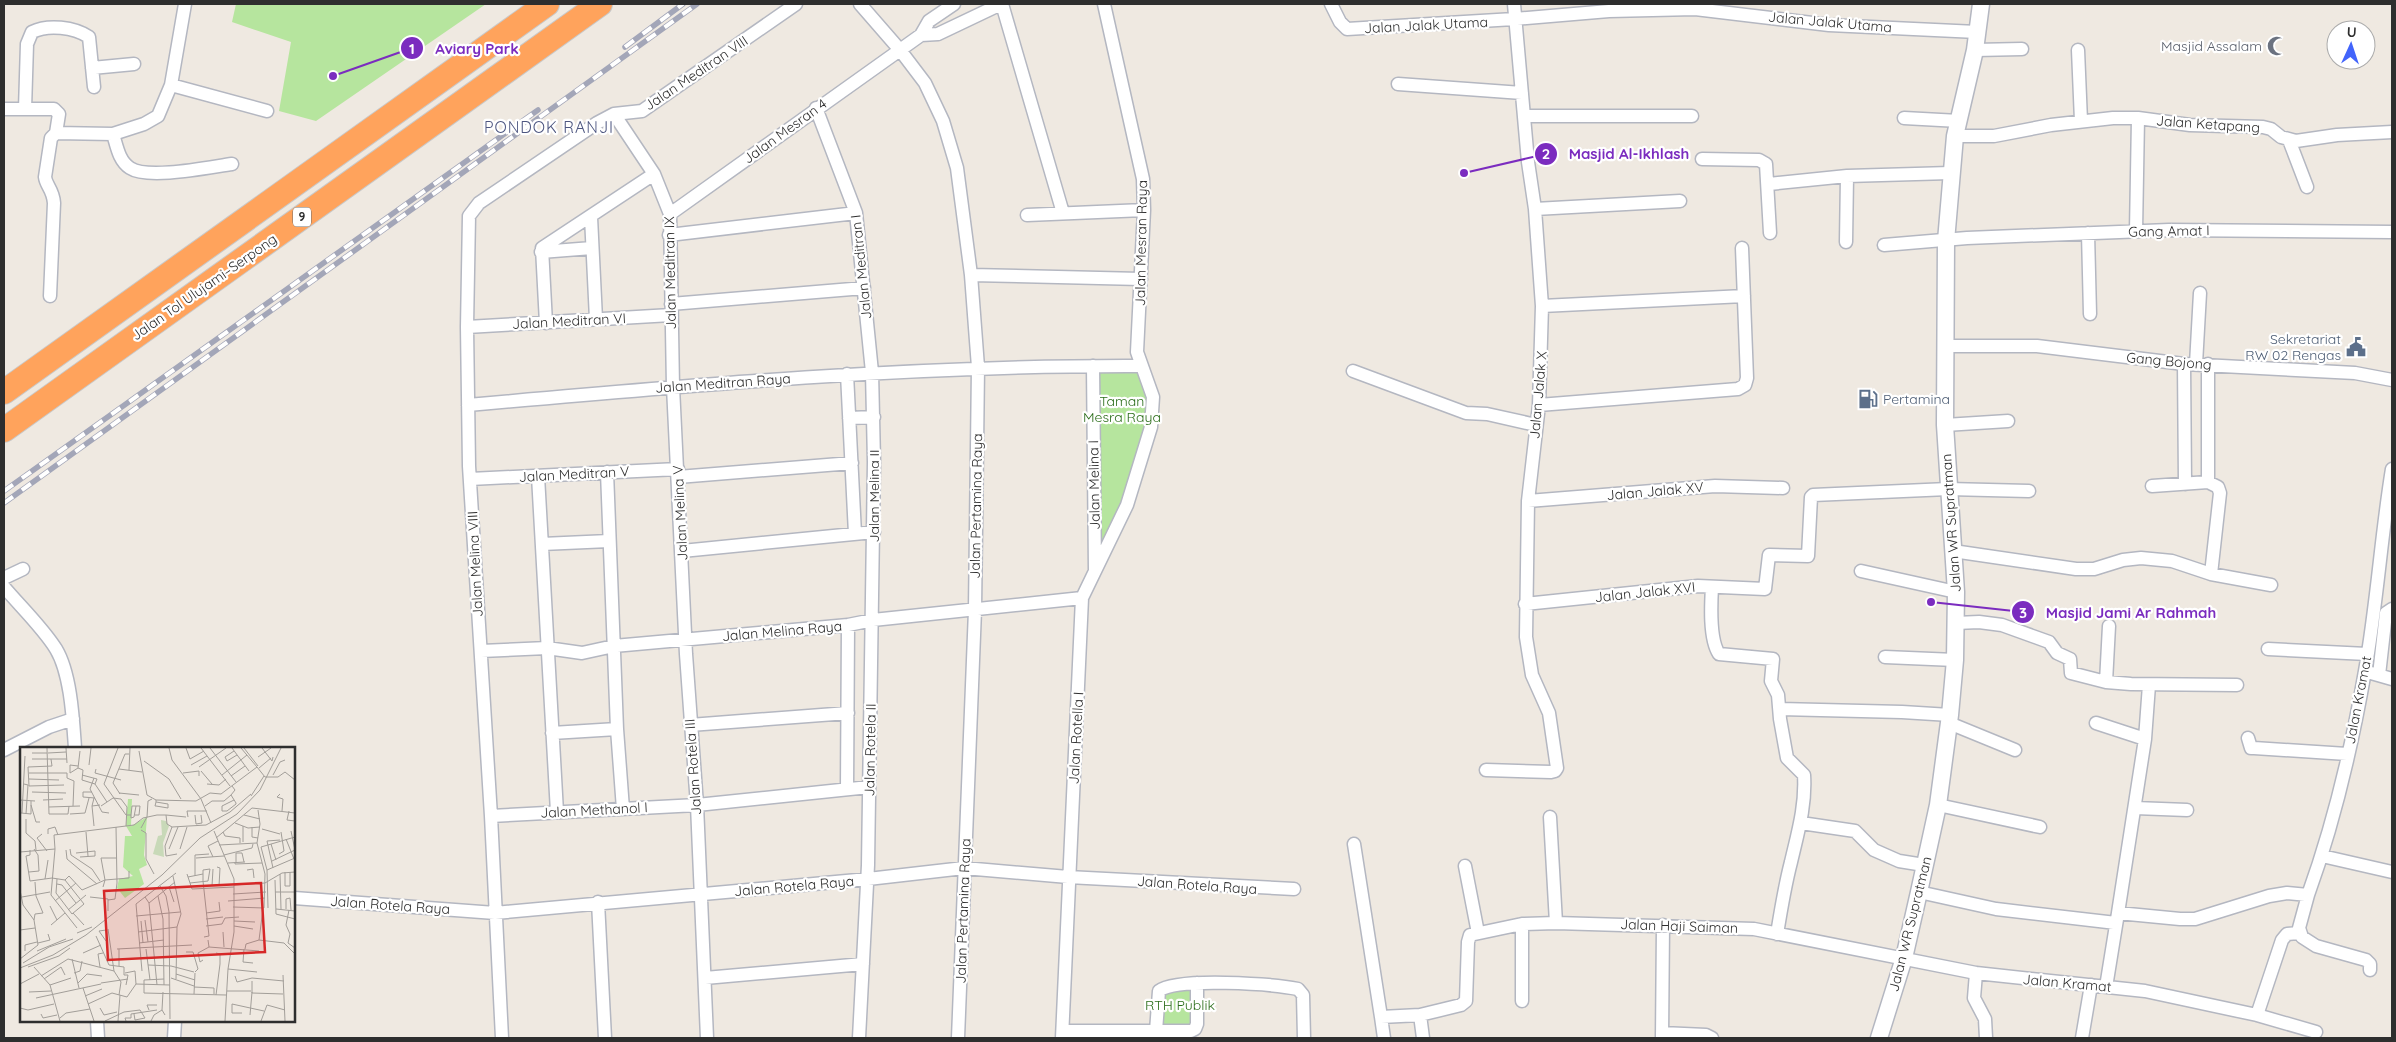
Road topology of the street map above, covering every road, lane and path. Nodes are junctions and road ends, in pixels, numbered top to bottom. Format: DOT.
graph roads {
  1 [pos="185,4"];
  2 [pos="547,4"];
  3 [pos="600,4"];
  4 [pos="796,4"];
  5 [pos="860,4"];
  6 [pos="954,4"];
  7 [pos="1002,4"];
  8 [pos="1104,4"];
  9 [pos="1331,4"];
  10 [pos="1514,4"];
  11 [pos="1981,4"];
  12 [pos="1653,6"];
  13 [pos="1749,9"];
  14 [pos="1514,20"];
  15 [pos="1977,32"];
  16 [pos="921,35"];
  17 [pos="2022,49"];
  18 [pos="900,50"];
  19 [pos="1975,50"];
  20 [pos="2078,50"];
  21 [pos="134,64"];
  22 [pos="92,68"];
  23 [pos="1398,84"];
  24 [pos="171,85"];
  25 [pos="94,87"];
  26 [pos="1522,93"];
  27 [pos="4,108"];
  28 [pos="816,108"];
  29 [pos="25,109"];
  30 [pos="267,111"];
  31 [pos="614,114"];
  32 [pos="1524,116"];
  33 [pos="1692,116"];
  34 [pos="1904,118"];
  35 [pos="2138,118"];
  36 [pos="2080,121"];
  37 [pos="1955,126"];
  38 [pos="2392,132"];
  39 [pos="56,133"];
  40 [pos="113,134"];
  41 [pos="2289,140"];
  42 [pos="1702,158"];
  43 [pos="232,164"];
  44 [pos="1950,173"];
  45 [pos="654,174"];
  46 [pos="1847,176"];
  47 [pos="1769,184"];
  48 [pos="2307,187"];
  49 [pos="1680,201"];
  50 [pos="1144,210"];
  51 [pos="1535,210"];
  52 [pos="856,213"];
  53 [pos="1063,213"];
  54 [pos="670,214"];
  55 [pos="1026,215"];
  56 [pos="469,216"];
  57 [pos="591,217"];
  58 [pos="2136,231"];
  59 [pos="2392,232"];
  60 [pos="1770,233"];
  61 [pos="2088,233"];
  62 [pos="669,235"];
  63 [pos="1946,240"];
  64 [pos="1846,242"];
  65 [pos="1884,245"];
  66 [pos="592,248"];
  67 [pos="1742,248"];
  68 [pos="541,252"];
  69 [pos="971,275"];
  70 [pos="1141,279"];
  71 [pos="864,288"];
  72 [pos="2200,293"];
  73 [pos="50,296"];
  74 [pos="1744,296"];
  75 [pos="1542,306"];
  76 [pos="671,310"];
  77 [pos="2090,314"];
  78 [pos="596,320"];
  79 [pos="546,323"];
  80 [pos="467,327"];
  81 [pos="1945,346"];
  82 [pos="2196,364"];
  83 [pos="1093,366"];
  84 [pos="1141,366"];
  85 [pos="978,367"];
  86 [pos="1353,371"];
  87 [pos="872,372"];
  88 [pos="847,374"];
  89 [pos="2392,380"];
  90 [pos="673,387"];
  91 [pos="4,392"];
  92 [pos="468,405"];
  93 [pos="1539,405"];
  94 [pos="874,417"];
  95 [pos="849,418"];
  96 [pos="2008,421"];
  97 [pos="1945,424"];
  98 [pos="1536,425"];
  99 [pos="4,430"];
  100 [pos="852,463"];
  101 [pos="2392,469"];
  102 [pos="607,472"];
  103 [pos="678,473"];
  104 [pos="538,476"];
  105 [pos="470,479"];
  106 [pos="2208,482"];
  107 [pos="2186,484"];
  108 [pos="2152,486"];
  109 [pos="1783,488"];
  110 [pos="1948,489"];
  111 [pos="2029,491"];
  112 [pos="1528,501"];
  113 [pos="874,532"];
  114 [pos="855,534"];
  115 [pos="610,541"];
  116 [pos="542,544"];
  117 [pos="1953,551"];
  118 [pos="682,552"];
  119 [pos="23,569"];
  120 [pos="1861,571"];
  121 [pos="1095,574"];
  122 [pos="2211,574"];
  123 [pos="4,578"];
  124 [pos="2271,585"];
  125 [pos="4,586"];
  126 [pos="1712,587"];
  127 [pos="1956,592"];
  128 [pos="1082,598"];
  129 [pos="1525,604"];
  130 [pos="2392,608"];
  131 [pos="975,610"];
  132 [pos="873,620"];
  133 [pos="1956,623"];
  134 [pos="848,625"];
  135 [pos="2109,626"];
  136 [pos="685,640"];
  137 [pos="614,646"];
  138 [pos="548,648"];
  139 [pos="2268,649"];
  140 [pos="481,651"];
  141 [pos="2368,654"];
  142 [pos="1885,656"];
  143 [pos="1955,660"];
  144 [pos="2365,672"];
  145 [pos="2379,675"];
  146 [pos="2392,679"];
  147 [pos="2106,682"];
  148 [pos="2149,685"];
  149 [pos="2237,685"];
  150 [pos="1780,709"];
  151 [pos="848,713"];
  152 [pos="73,719"];
  153 [pos="1950,719"];
  154 [pos="2096,723"];
  155 [pos="690,725"];
  156 [pos="617,729"];
  157 [pos="552,733"];
  158 [pos="2248,738"];
  159 [pos="2145,739"];
  160 [pos="75,747"];
  161 [pos="4,750"];
  162 [pos="2016,750"];
  163 [pos="2347,754"];
  164 [pos="1486,770"];
  165 [pos="869,787"];
  166 [pos="847,789"];
  167 [pos="697,805"];
  168 [pos="1938,805"];
  169 [pos="623,808"];
  170 [pos="2135,808"];
  171 [pos="2188,810"];
  172 [pos="558,812"];
  173 [pos="491,816"];
  174 [pos="1550,818"];
  175 [pos="1801,823"];
  176 [pos="2040,827"];
  177 [pos="1354,844"];
  178 [pos="2322,856"];
  179 [pos="1924,865"];
  180 [pos="1465,866"];
  181 [pos="964,868"];
  182 [pos="2392,872"];
  183 [pos="1068,877"];
  184 [pos="868,879"];
  185 [pos="1294,890"];
  186 [pos="1919,892"];
  187 [pos="700,894"];
  188 [pos="2308,895"];
  189 [pos="295,898"];
  190 [pos="598,902"];
  191 [pos="495,912"];
  192 [pos="2117,918"];
  193 [pos="1556,923"];
  194 [pos="1522,924"];
  195 [pos="1663,925"];
  196 [pos="1478,933"];
  197 [pos="2300,933"];
  198 [pos="1777,934"];
  199 [pos="1904,958"];
  200 [pos="863,964"];
  201 [pos="2370,970"];
  202 [pos="1976,973"];
  203 [pos="705,978"];
  204 [pos="1197,982"];
  205 [pos="2091,985"];
  206 [pos="2106,987"];
  207 [pos="1522,1001"];
  208 [pos="1420,1015"];
  209 [pos="2257,1015"];
  210 [pos="1381,1016"];
  211 [pos="97,1022"];
  212 [pos="175,1022"];
  213 [pos="1156,1030"];
  214 [pos="2316,1032"];
  215 [pos="1063,1034"];
  216 [pos="1662,1036"];
  217 [pos="98,1038"];
  218 [pos="174,1038"];
  219 [pos="502,1038"];
  220 [pos="605,1038"];
  221 [pos="707,1038"];
  222 [pos="859,1038"];
  223 [pos="958,1038"];
  224 [pos="1304,1038"];
  225 [pos="1384,1038"];
  226 [pos="1423,1038"];
  227 [pos="1712,1038"];
  228 [pos="1879,1038"];
  229 [pos="1986,1038"];
  230 [pos="2082,1038"];
  1 -- 24 [label="street"];
  2 -- 91 [label="highway, 9"];
  3 -- 99 [label="highway, Jalan Tol Ulujami–Serpong / 9"];
  4 -- 31 [label="street, Jalan Meditran VIII"];
  5 -- 18 [label="street, Jalan Pertamina Raya"];
  6 -- 16 [label="street"];
  7 -- 16 [label="street"];
  7 -- 53 [label="street"];
  8 -- 50 [label="street, Jalan Mesran Raya"];
  9 -- 14 [label="street, Jalan Jalak Utama"];
  10 -- 14 [label="street, Jalan Jalak X"];
  11 -- 15 [label="street, Jalan WR Supratman"];
  12 -- 13 [label="street, Jalan Jalak Utama"];
  12 -- 14 [label="street, Jalan Jalak Utama"];
  13 -- 15 [label="street, Jalan Jalak Utama"];
  14 -- 26 [label="street, Jalan Jalak X"];
  15 -- 19 [label="street, Jalan WR Supratman"];
  16 -- 18 [label="street, Jalan Mesran 4"];
  17 -- 19 [label="street"];
  18 -- 28 [label="street, Jalan Mesran 4"];
  18 -- 69 [label="street, Jalan Pertamina Raya"];
  19 -- 37 [label="street, Jalan WR Supratman"];
  20 -- 36 [label="street"];
  21 -- 22 [label="street"];
  22 -- 25 [label="street"];
  22 -- 29 [label="street"];
  23 -- 26 [label="street"];
  24 -- 30 [label="street"];
  24 -- 40 [label="street"];
  26 -- 32 [label="street, Jalan Jalak X"];
  27 -- 29 [label="street"];
  28 -- 52 [label="street, Jalan Meditran I"];
  28 -- 54 [label="street, Jalan Mesran 4"];
  29 -- 39 [label="street"];
  31 -- 45 [label="street, Jalan Meditran IX"];
  31 -- 56 [label="street, Jalan Meditran VIII"];
  32 -- 33 [label="street"];
  32 -- 51 [label="street, Jalan Jalak X"];
  34 -- 37 [label="street, Jalan Ketapang"];
  35 -- 36 [label="street, Jalan Ketapang"];
  35 -- 41 [label="street, Jalan Ketapang"];
  35 -- 58 [label="street"];
  36 -- 37 [label="street, Jalan Ketapang"];
  37 -- 44 [label="street, Jalan WR Supratman"];
  38 -- 41 [label="street, Jalan Ketapang"];
  39 -- 40 [label="street"];
  39 -- 73 [label="street"];
  40 -- 43 [label="street"];
  41 -- 48 [label="street"];
  42 -- 47 [label="street"];
  44 -- 46 [label="street"];
  44 -- 63 [label="street, Jalan WR Supratman"];
  45 -- 54 [label="street, Jalan Meditran IX"];
  45 -- 57 [label="street"];
  46 -- 47 [label="street"];
  46 -- 64 [label="street"];
  47 -- 60 [label="street"];
  49 -- 51 [label="street"];
  50 -- 53 [label="street"];
  50 -- 70 [label="street, Jalan Mesran Raya"];
  51 -- 75 [label="street, Jalan Jalak X"];
  52 -- 62 [label="street"];
  52 -- 71 [label="street, Jalan Meditran I"];
  53 -- 55 [label="street"];
  54 -- 62 [label="street, Jalan Meditran IX"];
  56 -- 80 [label="street, Jalan Melina VIII"];
  57 -- 66 [label="street"];
  57 -- 68 [label="street"];
  58 -- 59 [label="street, Gang Amat I"];
  58 -- 61 [label="street, Gang Amat I"];
  61 -- 63 [label="street, Gang Amat I"];
  61 -- 77 [label="street"];
  62 -- 76 [label="street, Jalan Meditran IX"];
  63 -- 65 [label="street, Gang Amat I"];
  63 -- 81 [label="street, Jalan WR Supratman"];
  66 -- 68 [label="street"];
  66 -- 78 [label="street"];
  67 -- 74 [label="street"];
  68 -- 79 [label="street"];
  69 -- 70 [label="street"];
  69 -- 85 [label="street, Jalan Pertamina Raya"];
  70 -- 84 [label="street, Jalan Mesran Raya"];
  71 -- 76 [label="street, Jalan Meditran VI"];
  71 -- 87 [label="street, Jalan Meditran I"];
  72 -- 82 [label="street"];
  74 -- 75 [label="street"];
  74 -- 93 [label="street"];
  75 -- 93 [label="street, Jalan Jalak X"];
  76 -- 78 [label="street, Jalan Meditran VI"];
  76 -- 90 [label="street, Jalan Meditran IX"];
  78 -- 79 [label="street, Jalan Meditran VI"];
  79 -- 80 [label="street, Jalan Meditran VI"];
  80 -- 92 [label="street, Jalan Melina VIII"];
  81 -- 82 [label="street, Gang Bojong"];
  81 -- 97 [label="street, Jalan WR Supratman"];
  82 -- 89 [label="street, Gang Bojong"];
  82 -- 106 [label="street"];
  82 -- 107 [label="street"];
  83 -- 84 [label="street"];
  83 -- 85 [label="street"];
  83 -- 121 [label="street, Jalan Melina I"];
  84 -- 121 [label="street, Jalan Mesran Raya"];
  85 -- 87 [label="street, Jalan Meditran Raya"];
  85 -- 131 [label="street, Jalan Pertamina Raya"];
  86 -- 98 [label="street"];
  87 -- 88 [label="street, Jalan Meditran Raya"];
  87 -- 94 [label="street, Jalan Melina II"];
  88 -- 90 [label="street, Jalan Meditran Raya"];
  88 -- 95 [label="street, Jalan Melina II"];
  90 -- 92 [label="street, Jalan Meditran Raya"];
  90 -- 103 [label="street, Jalan Melina V"];
  92 -- 105 [label="street, Jalan Melina VIII"];
  93 -- 98 [label="street, Jalan Jalak X"];
  94 -- 95 [label="street"];
  94 -- 113 [label="street, Jalan Melina II"];
  95 -- 100 [label="street, Jalan Melina II"];
  96 -- 97 [label="street"];
  97 -- 110 [label="street, Jalan WR Supratman"];
  98 -- 112 [label="street, Jalan Jalak X"];
  100 -- 103 [label="street, Jalan Meditran V"];
  100 -- 114 [label="street, Jalan Melina II"];
  101 -- 141 [label="street, Jalan Kramat"];
  102 -- 103 [label="street, Jalan Meditran V"];
  102 -- 104 [label="street, Jalan Meditran V"];
  102 -- 115 [label="street"];
  103 -- 118 [label="street, Jalan Melina V"];
  104 -- 105 [label="street, Jalan Meditran V"];
  104 -- 116 [label="street"];
  105 -- 140 [label="street, Jalan Melina VIII"];
  106 -- 107 [label="street"];
  106 -- 122 [label="street"];
  107 -- 108 [label="street"];
  109 -- 112 [label="street, Jalan Jalak XV"];
  110 -- 111 [label="street"];
  110 -- 117 [label="street, Jalan WR Supratman"];
  110 -- 126 [label="street, Jalan Jalak XVI"];
  112 -- 129 [label="street, Jalan Jalak X"];
  113 -- 114 [label="street"];
  113 -- 132 [label="street, Jalan Melina II"];
  114 -- 118 [label="street"];
  115 -- 116 [label="street"];
  115 -- 137 [label="street"];
  116 -- 138 [label="street"];
  117 -- 122 [label="street"];
  117 -- 127 [label="street, Jalan WR Supratman"];
  118 -- 136 [label="street, Jalan Melina V"];
  119 -- 123 [label="street"];
  120 -- 127 [label="street"];
  121 -- 128 [label="street, Jalan Mesran Raya"];
  122 -- 124 [label="street"];
  125 -- 152 [label="street"];
  126 -- 129 [label="street, Jalan Jalak XVI"];
  126 -- 150 [label="street"];
  127 -- 133 [label="street, Jalan WR Supratman"];
  128 -- 131 [label="street, Jalan Melina Raya"];
  128 -- 183 [label="street, Jalan Rotella I"];
  129 -- 164 [label="street, Jalan Jalak X"];
  130 -- 145 [label="street"];
  131 -- 132 [label="street, Jalan Melina Raya"];
  131 -- 181 [label="street, Jalan Pertamina Raya"];
  132 -- 134 [label="street, Jalan Melina Raya"];
  132 -- 165 [label="street, Jalan Rotela II"];
  133 -- 143 [label="street, Jalan WR Supratman"];
  133 -- 147 [label="street"];
  134 -- 136 [label="street, Jalan Melina Raya"];
  134 -- 151 [label="street"];
  135 -- 147 [label="street"];
  136 -- 137 [label="street, Jalan Melina Raya"];
  136 -- 155 [label="street, Jalan Rotela III"];
  137 -- 138 [label="street, Jalan Melina Raya"];
  137 -- 156 [label="street"];
  138 -- 140 [label="street, Jalan Melina Raya"];
  138 -- 157 [label="street"];
  139 -- 141 [label="street"];
  140 -- 173 [label="street, Jalan Melina VIII"];
  141 -- 144 [label="street, Jalan Kramat"];
  142 -- 143 [label="street"];
  143 -- 153 [label="street, Jalan WR Supratman"];
  144 -- 145 [label="street"];
  144 -- 163 [label="street, Jalan Kramat"];
  145 -- 146 [label="street"];
  147 -- 148 [label="street"];
  148 -- 149 [label="street"];
  148 -- 159 [label="street"];
  150 -- 153 [label="street"];
  150 -- 175 [label="street"];
  151 -- 155 [label="street"];
  151 -- 166 [label="street"];
  152 -- 160 [label="street"];
  152 -- 161 [label="street"];
  153 -- 162 [label="street"];
  153 -- 168 [label="street, Jalan WR Supratman"];
  154 -- 159 [label="street"];
  155 -- 167 [label="street, Jalan Rotela III"];
  156 -- 157 [label="street"];
  156 -- 169 [label="street"];
  157 -- 172 [label="street"];
  158 -- 163 [label="street"];
  159 -- 170 [label="street"];
  163 -- 178 [label="street, Jalan Kramat"];
  165 -- 166 [label="street, Jalan Methanol I"];
  165 -- 184 [label="street, Jalan Rotela II"];
  166 -- 167 [label="street, Jalan Methanol I"];
  167 -- 169 [label="street, Jalan Methanol I"];
  167 -- 187 [label="street, Jalan Rotela III"];
  168 -- 176 [label="street"];
  168 -- 179 [label="street, Jalan WR Supratman"];
  169 -- 172 [label="street, Jalan Methanol I"];
  170 -- 171 [label="street"];
  170 -- 192 [label="street"];
  172 -- 173 [label="street, Jalan Methanol I"];
  173 -- 191 [label="street, Jalan Melina VIII"];
  174 -- 193 [label="street"];
  175 -- 179 [label="street"];
  175 -- 198 [label="street"];
  177 -- 210 [label="street"];
  178 -- 182 [label="street"];
  178 -- 188 [label="street, Jalan Kramat"];
  179 -- 186 [label="street, Jalan WR Supratman"];
  180 -- 196 [label="street"];
  181 -- 183 [label="street, Jalan Rotela Raya"];
  181 -- 184 [label="street, Jalan Rotela Raya"];
  181 -- 223 [label="street, Jalan Pertamina Raya"];
  183 -- 185 [label="street, Jalan Rotela Raya"];
  183 -- 215 [label="street, Jalan Rotella I"];
  184 -- 187 [label="street, Jalan Rotela Raya"];
  184 -- 200 [label="street, Jalan Rotela II"];
  186 -- 192 [label="street"];
  186 -- 199 [label="street, Jalan WR Supratman"];
  187 -- 190 [label="street, Jalan Rotela Raya"];
  187 -- 203 [label="street, Jalan Rotela III"];
  188 -- 192 [label="street"];
  188 -- 197 [label="street, Jalan Kramat"];
  189 -- 191 [label="street, Jalan Rotela Raya"];
  190 -- 191 [label="street, Jalan Rotela Raya"];
  190 -- 220 [label="street"];
  191 -- 219 [label="street, Jalan Melina VIII"];
  192 -- 206 [label="street"];
  193 -- 194 [label="street, Jalan Haji Saiman"];
  193 -- 195 [label="street, Jalan Haji Saiman"];
  194 -- 196 [label="street, Jalan Haji Saiman"];
  194 -- 207 [label="street"];
  195 -- 198 [label="street, Jalan Haji Saiman"];
  195 -- 216 [label="street"];
  196 -- 208 [label="street"];
  197 -- 201 [label="street"];
  197 -- 209 [label="street"];
  198 -- 199 [label="street, Jalan Haji Saiman"];
  199 -- 202 [label="street, Jalan Kramat"];
  199 -- 228 [label="street, Jalan WR Supratman"];
  200 -- 203 [label="street"];
  200 -- 222 [label="street, Jalan Rotela II"];
  202 -- 205 [label="street, Jalan Kramat"];
  202 -- 229 [label="street"];
  203 -- 221 [label="street, Jalan Rotela III"];
  204 -- 213 [label="street"];
  204 -- 213 [label="street"];
  204 -- 224 [label="street"];
  205 -- 206 [label="street, Jalan Kramat"];
  205 -- 230 [label="street"];
  206 -- 209 [label="street, Jalan Kramat"];
  208 -- 210 [label="street"];
  208 -- 226 [label="street"];
  209 -- 214 [label="street, Jalan Kramat"];
  210 -- 225 [label="street"];
  211 -- 217 [label="street"];
  212 -- 218 [label="street"];
  213 -- 215 [label="street"];
  216 -- 227 [label="street"];
}
